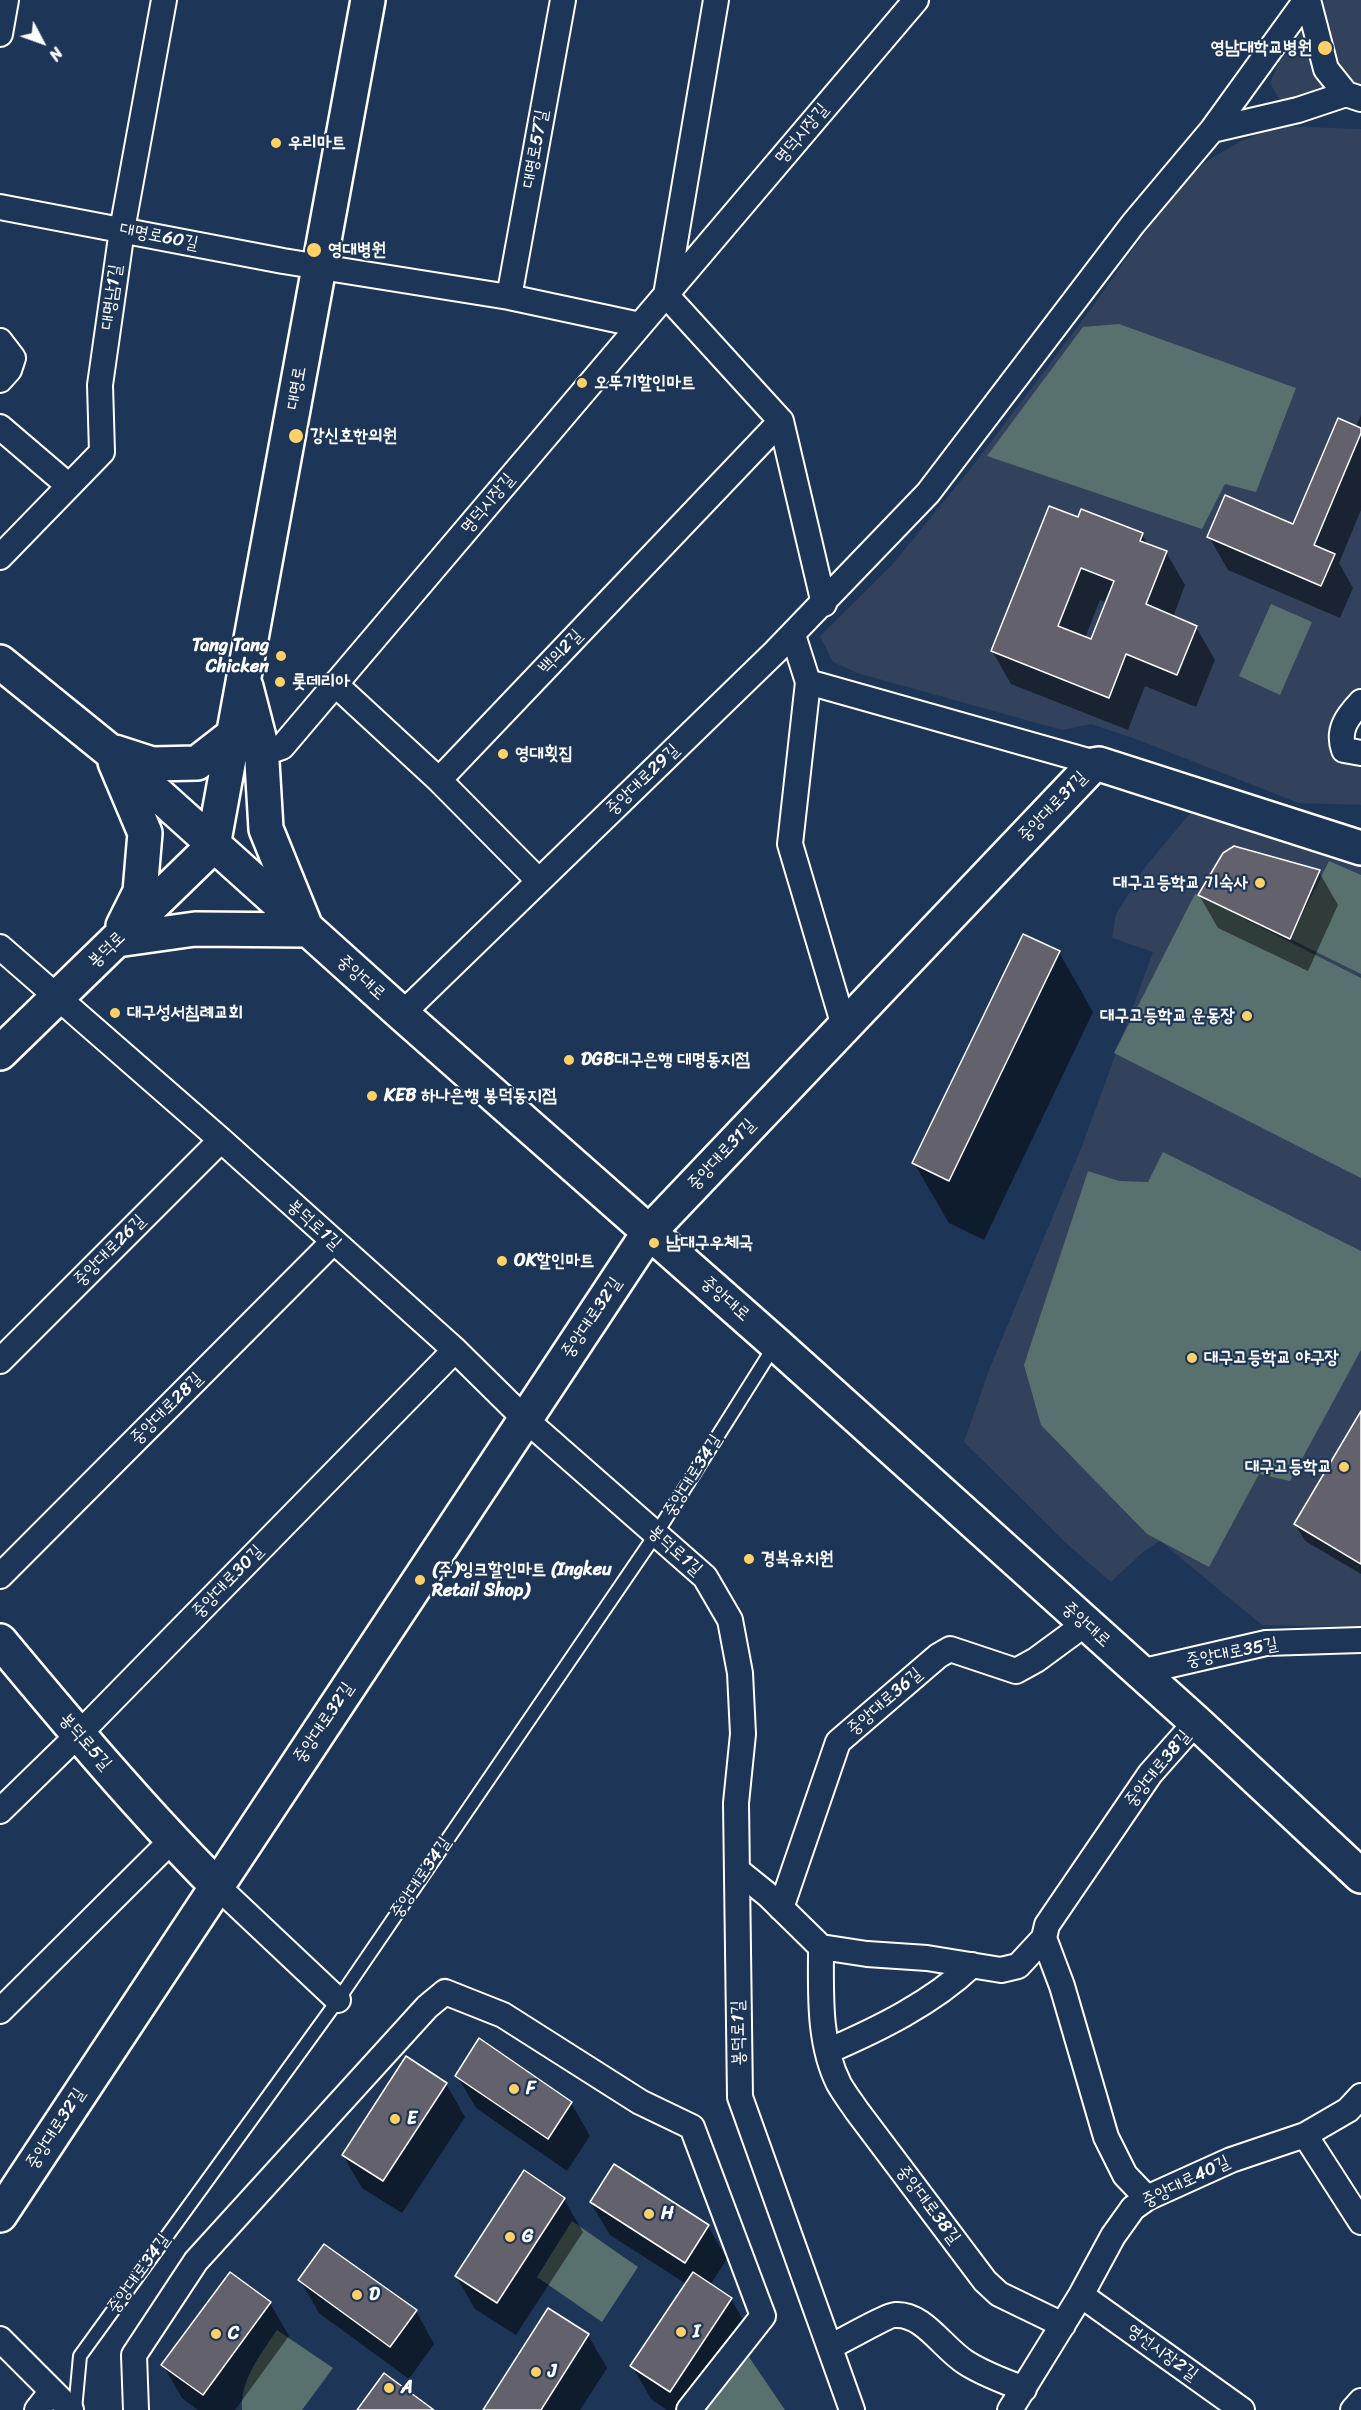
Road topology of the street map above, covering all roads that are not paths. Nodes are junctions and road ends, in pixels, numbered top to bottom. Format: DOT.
graph roads {
  1 [pos="6,0"];
  2 [pos="164,0"];
  3 [pos="368,0"];
  4 [pos="563,0"];
  5 [pos="716,0"];
  6 [pos="916,0"];
  7 [pos="1307,0"];
  8 [pos="0,34"];
  9 [pos="1353,96"];
  10 [pos="1212,130"];
  11 [pos="0,207"];
  12 [pos="122,230"];
  13 [pos="319,267"];
  14 [pos="666,295"];
  15 [pos="509,297"];
  16 [pos="640,325"];
  17 [pos="0,341"];
  18 [pos="0,380"];
  19 [pos="781,421"];
  20 [pos="0,427"];
  21 [pos="69,486"];
  22 [pos="0,556"];
  23 [pos="824,604"];
  24 [pos="793,635"];
  25 [pos="0,662"];
  26 [pos="244,679"];
  27 [pos="808,682"];
  28 [pos="335,684"];
  29 [pos="1361,702"];
  30 [pos="233,735"];
  31 [pos="109,751"];
  32 [pos="1361,753"];
  33 [pos="262,754"];
  34 [pos="1099,764"];
  35 [pos="439,780"];
  36 [pos="213,846"];
  37 [pos="1361,848"];
  38 [pos="539,881"];
  39 [pos="307,930"];
  40 [pos="116,941"];
  41 [pos="0,947"];
  42 [pos="58,999"];
  43 [pos="402,1014"];
  44 [pos="844,1026"];
  45 [pos="0,1053"];
  46 [pos="221,1140"];
  47 [pos="649,1232"];
  48 [pos="333,1242"];
  49 [pos="776,1344"];
  50 [pos="455,1350"];
  51 [pos="0,1361"];
  52 [pos="525,1419"];
  53 [pos="656,1534"];
  54 [pos="0,1576"];
  55 [pos="1085,1624"];
  56 [pos="0,1641"];
  57 [pos="1361,1641"];
  58 [pos="1140,1672"];
  59 [pos="1196,1722"];
  60 [pos="78,1735"];
  61 [pos="0,1810"];
  62 [pos="172,1840"];
  63 [pos="737,1870"];
  64 [pos="1361,1876"];
  65 [pos="216,1885"];
  66 [pos="782,1908"];
  67 [pos="1044,1938"];
  68 [pos="821,1947"];
  69 [pos="972,1965"];
  70 [pos="338,2000"];
  71 [pos="0,2012"];
  72 [pos="828,2051"];
  73 [pos="1357,2109"];
  74 [pos="1305,2135"];
  75 [pos="1147,2198"];
  76 [pos="0,2215"];
  77 [pos="1361,2222"];
  78 [pos="1081,2295"];
  79 [pos="1063,2325"];
  80 [pos="0,2339"];
  81 [pos="830,2347"];
  82 [pos="1024,2389"];
  83 [pos="52,2391"];
  84 [pos="1361,2401"];
  85 [pos="37,2410"];
  86 [pos="73,2410"];
  87 [pos="136,2410"];
  88 [pos="689,2410"];
  89 [pos="852,2410"];
  90 [pos="1011,2410"];
  91 [pos="1242,2410"];
  92 [pos="1353,2410"];
  1 -- 8 [label="street"];
  2 -- 12 [label="street, 대명남1길"];
  3 -- 13 [label="main road, 대명로"];
  4 -- 15 [label="street, 대명로57길"];
  5 -- 14 [label="street"];
  6 -- 14 [label="street, 명덕시장길"];
  7 -- 9 [label="street"];
  7 -- 10 [label="street, 중앙대로29길"];
  9 -- 10 [label="street"];
  10 -- 23 [label="street, 중앙대로29길"];
  11 -- 12 [label="street, 대명로60길"];
  12 -- 13 [label="street, 대명로60길"];
  12 -- 21 [label="street, 대명남1길"];
  13 -- 15 [label="street"];
  13 -- 26 [label="main road, 대명로"];
  14 -- 16 [label="street, 명덕시장길"];
  14 -- 19 [label="street"];
  15 -- 16 [label="street"];
  16 -- 28 [label="street, 명덕시장길"];
  17 -- 18 [label="street"];
  19 -- 23 [label="street"];
  19 -- 35 [label="street, 백의2길"];
  20 -- 21 [label="street"];
  21 -- 22 [label="street, 대명남1길"];
  23 -- 24 [label="street, 중앙대로29길"];
  24 -- 27 [label="street"];
  24 -- 38 [label="street, 중앙대로29길"];
  25 -- 31 [label="main road, 중앙대로"];
  26 -- 30 [label="main road, 대명로"];
  26 -- 33 [label="main road"];
  27 -- 34 [label="street"];
  27 -- 44 [label="street"];
  28 -- 33 [label="street, 명덕시장길"];
  28 -- 35 [label="street"];
  29 -- 32 [label="street"];
  30 -- 31 [label="main road"];
  30 -- 36 [label="main road, 대명로"];
  31 -- 36 [label="main road, 중앙대로"];
  31 -- 40 [label="main road"];
  33 -- 39 [label="main road"];
  34 -- 37 [label="main road, 중앙대로31길"];
  34 -- 44 [label="main road, 중앙대로31길"];
  35 -- 38 [label="street"];
  36 -- 39 [label="main road, 중앙대로"];
  36 -- 40 [label="main road, 봉덕로"];
  38 -- 43 [label="street, 중앙대로29길"];
  39 -- 40 [label="main road"];
  39 -- 43 [label="main road, 중앙대로"];
  40 -- 42 [label="main road, 봉덕로"];
  41 -- 42 [label="street, 봉덕로1길"];
  42 -- 45 [label="main road, 봉덕로"];
  42 -- 46 [label="street, 봉덕로1길"];
  43 -- 47 [label="main road, 중앙대로"];
  44 -- 47 [label="main road, 중앙대로31길"];
  46 -- 48 [label="street, 봉덕로1길"];
  46 -- 51 [label="street, 중앙대로26길"];
  47 -- 49 [label="main road, 중앙대로"];
  47 -- 52 [label="main road, 중앙대로32길"];
  48 -- 50 [label="street, 봉덕로1길"];
  48 -- 54 [label="street, 중앙대로28길"];
  49 -- 53 [label="lane, 중앙대로34길"];
  49 -- 55 [label="main road, 중앙대로"];
  50 -- 52 [label="street, 봉덕로1길"];
  50 -- 60 [label="street, 중앙대로30길"];
  52 -- 53 [label="street, 봉덕로1길"];
  52 -- 65 [label="main road, 중앙대로32길"];
  53 -- 63 [label="street, 봉덕로1길"];
  53 -- 70 [label="lane, 중앙대로34길"];
  55 -- 58 [label="main road, 중앙대로"];
  55 -- 66 [label="street, 중앙대로36길"];
  56 -- 60 [label="main road, 봉덕로5길"];
  57 -- 58 [label="street, 중앙대로35길"];
  58 -- 59 [label="main road, 중앙대로"];
  59 -- 64 [label="main road, 중앙대로"];
  59 -- 67 [label="street, 중앙대로38길"];
  60 -- 61 [label="street, 중앙대로30길"];
  60 -- 62 [label="main road, 봉덕로5길"];
  62 -- 65 [label="main road, 봉덕로5길"];
  62 -- 71 [label="street"];
  63 -- 66 [label="street"];
  63 -- 81 [label="street, 봉덕로1길"];
  65 -- 70 [label="street, 봉덕로5길"];
  65 -- 76 [label="main road, 중앙대로32길"];
  66 -- 68 [label="street"];
  67 -- 69 [label="street, 중앙대로38길"];
  67 -- 75 [label="street"];
  68 -- 69 [label="street, 중앙대로38길"];
  68 -- 72 [label="street, 중앙대로38길"];
  69 -- 72 [label="street"];
  70 -- 86 [label="lane, 중앙대로34길"];
  72 -- 79 [label="street, 중앙대로38길"];
  73 -- 74 [label="street, 중앙대로40길"];
  74 -- 75 [label="street, 중앙대로40길"];
  74 -- 77 [label="street"];
  75 -- 78 [label="street, 중앙대로40길"];
  78 -- 79 [label="street, 중앙대로40길"];
  78 -- 91 [label="street, 영선시장2길"];
  79 -- 82 [label="street, 중앙대로40길"];
  80 -- 83 [label="street"];
  81 -- 82 [label="street"];
  81 -- 89 [label="street, 봉덕로1길"];
  82 -- 90 [label="street, 중앙대로40길"];
  83 -- 85 [label="street"];
  83 -- 86 [label="street"];
  84 -- 92 [label="street"];
  87 -- 88 [label="street"];
}
